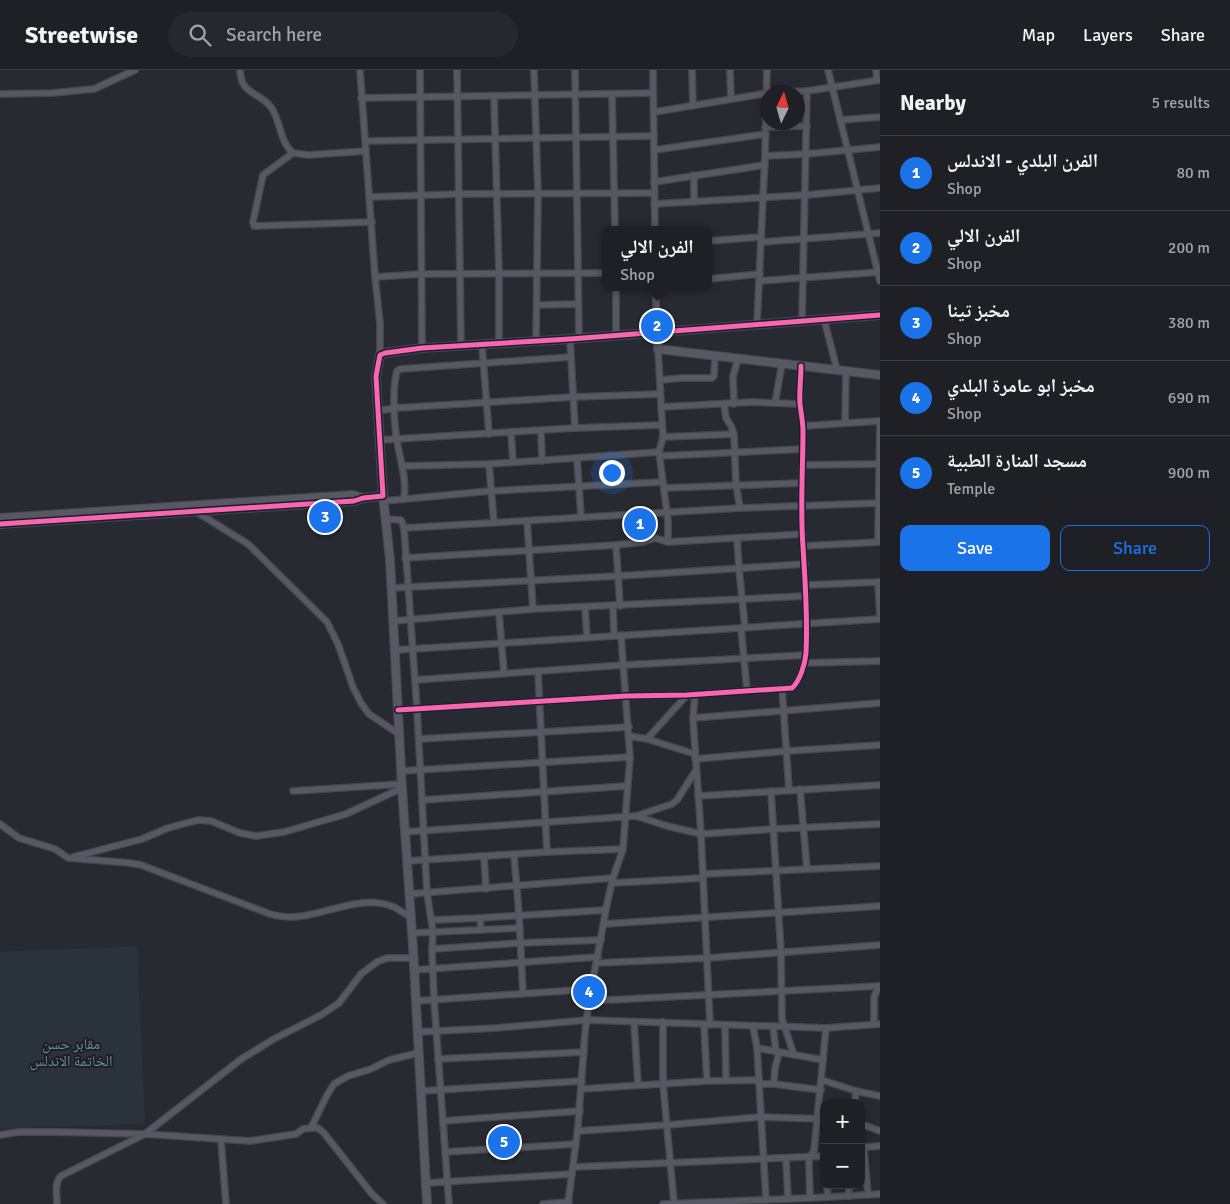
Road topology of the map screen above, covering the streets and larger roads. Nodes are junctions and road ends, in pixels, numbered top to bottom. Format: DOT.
graph roads {
  1 [pos="135,70"];
  2 [pos="240,70"];
  3 [pos="360,70"];
  4 [pos="420,70"];
  5 [pos="456,70"];
  6 [pos="534,70"];
  7 [pos="575,70"];
  8 [pos="653,70"];
  9 [pos="692,70"];
  10 [pos="730,70"];
  11 [pos="766,70"];
  12 [pos="828,70"];
  13 [pos="876,70"];
  14 [pos="878,80"];
  15 [pos="767,85"];
  16 [pos="832,87"];
  17 [pos="805,91"];
  18 [pos="808,91"];
  19 [pos="653,93"];
  20 [pos="0,94"];
  21 [pos="575,94"];
  22 [pos="612,94"];
  23 [pos="760,94"];
  24 [pos="535,95"];
  25 [pos="421,96"];
  26 [pos="457,96"];
  27 [pos="494,96"];
  28 [pos="361,98"];
  29 [pos="731,99"];
  30 [pos="693,106"];
  31 [pos="654,112"];
  32 [pos="880,116"];
  33 [pos="840,120"];
  34 [pos="807,126"];
  35 [pos="766,130"];
  36 [pos="654,136"];
  37 [pos="613,137"];
  38 [pos="575,138"];
  39 [pos="495,139"];
  40 [pos="536,139"];
  41 [pos="421,140"];
  42 [pos="458,140"];
  43 [pos="365,141"];
  44 [pos="880,147"];
  45 [pos="654,150"];
  46 [pos="847,150"];
  47 [pos="366,151"];
  48 [pos="293,153"];
  49 [pos="806,154"];
  50 [pos="765,156"];
  51 [pos="765,165"];
  52 [pos="694,176"];
  53 [pos="654,182"];
  54 [pos="880,188"];
  55 [pos="857,189"];
  56 [pos="497,193"];
  57 [pos="615,193"];
  58 [pos="654,193"];
  59 [pos="459,194"];
  60 [pos="538,194"];
  61 [pos="576,194"];
  62 [pos="422,195"];
  63 [pos="806,195"];
  64 [pos="370,197"];
  65 [pos="763,198"];
  66 [pos="694,202"];
  67 [pos="654,204"];
  68 [pos="372,222"];
  69 [pos="615,226"];
  70 [pos="654,226"];
  71 [pos="880,233"];
  72 [pos="868,234"];
  73 [pos="761,240"];
  74 [pos="804,240"];
  75 [pos="712,241"];
  76 [pos="879,272"];
  77 [pos="499,273"];
  78 [pos="538,273"];
  79 [pos="577,273"];
  80 [pos="602,273"];
  81 [pos="422,274"];
  82 [pos="460,274"];
  83 [pos="760,274"];
  84 [pos="375,277"];
  85 [pos="712,279"];
  86 [pos="803,279"];
  87 [pos="880,280"];
  88 [pos="760,281"];
  89 [pos="616,291"];
  90 [pos="655,291"];
  91 [pos="578,304"];
  92 [pos="537,305"];
  93 [pos="880,315"];
  94 [pos="824,319"];
  95 [pos="802,321"];
  96 [pos="757,324"];
  97 [pos="658,332"];
  98 [pos="616,335"];
  99 [pos="575,338"];
  100 [pos="536,341"];
  101 [pos="498,343"];
  102 [pos="482,345"];
  103 [pos="461,346"];
  104 [pos="422,348"];
  105 [pos="658,349"];
  106 [pos="380,355"];
  107 [pos="715,356"];
  108 [pos="571,357"];
  109 [pos="738,359"];
  110 [pos="484,364"];
  111 [pos="782,364"];
  112 [pos="801,366"];
  113 [pos="837,370"];
  114 [pos="846,371"];
  115 [pos="880,375"];
  116 [pos="660,380"];
  117 [pos="660,394"];
  118 [pos="573,397"];
  119 [pos="487,403"];
  120 [pos="775,403"];
  121 [pos="724,404"];
  122 [pos="734,404"];
  123 [pos="800,404"];
  124 [pos="661,407"];
  125 [pos="395,408"];
  126 [pos="377,410"];
  127 [pos="880,421"];
  128 [pos="846,423"];
  129 [pos="662,425"];
  130 [pos="803,426"];
  131 [pos="575,428"];
  132 [pos="541,431"];
  133 [pos="511,433"];
  134 [pos="488,434"];
  135 [pos="734,434"];
  136 [pos="663,437"];
  137 [pos="397,438"];
  138 [pos="379,440"];
  139 [pos="803,449"];
  140 [pos="735,452"];
  141 [pos="660,454"];
  142 [pos="577,458"];
  143 [pos="542,461"];
  144 [pos="512,462"];
  145 [pos="489,464"];
  146 [pos="802,465"];
  147 [pos="879,465"];
  148 [pos="402,466"];
  149 [pos="802,483"];
  150 [pos="736,484"];
  151 [pos="578,486"];
  152 [pos="663,486"];
  153 [pos="490,492"];
  154 [pos="362,498"];
  155 [pos="383,498"];
  156 [pos="404,498"];
  157 [pos="879,503"];
  158 [pos="802,505"];
  159 [pos="740,508"];
  160 [pos="195,511"];
  161 [pos="667,512"];
  162 [pos="640,514"];
  163 [pos="581,516"];
  164 [pos="0,518"];
  165 [pos="386,518"];
  166 [pos="527,520"];
  167 [pos="494,523"];
  168 [pos="0,524"];
  169 [pos="404,528"];
  170 [pos="803,534"];
  171 [pos="737,538"];
  172 [pos="643,542"];
  173 [pos="668,542"];
  174 [pos="879,542"];
  175 [pos="616,545"];
  176 [pos="803,546"];
  177 [pos="530,551"];
  178 [pos="406,558"];
  179 [pos="805,564"];
  180 [pos="739,569"];
  181 [pos="618,576"];
  182 [pos="531,581"];
  183 [pos="879,582"];
  184 [pos="807,585"];
  185 [pos="391,588"];
  186 [pos="407,588"];
  187 [pos="806,596"];
  188 [pos="742,599"];
  189 [pos="613,606"];
  190 [pos="620,606"];
  191 [pos="585,607"];
  192 [pos="533,609"];
  193 [pos="499,612"];
  194 [pos="880,618"];
  195 [pos="410,620"];
  196 [pos="393,621"];
  197 [pos="806,625"];
  198 [pos="743,628"];
  199 [pos="614,635"];
  200 [pos="622,635"];
  201 [pos="588,637"];
  202 [pos="501,643"];
  203 [pos="413,649"];
  204 [pos="395,650"];
  205 [pos="806,655"];
  206 [pos="745,658"];
  207 [pos="880,661"];
  208 [pos="804,663"];
  209 [pos="624,665"];
  210 [pos="538,671"];
  211 [pos="504,673"];
  212 [pos="415,680"];
  213 [pos="782,688"];
  214 [pos="747,690"];
  215 [pos="695,694"];
  216 [pos="687,695"];
  217 [pos="626,696"];
  218 [pos="540,702"];
  219 [pos="880,703"];
  220 [pos="417,709"];
  221 [pos="398,710"];
  222 [pos="784,711"];
  223 [pos="693,718"];
  224 [pos="629,727"];
  225 [pos="542,732"];
  226 [pos="399,734"];
  227 [pos="629,736"];
  228 [pos="419,739"];
  229 [pos="647,740"];
  230 [pos="880,745"];
  231 [pos="787,751"];
  232 [pos="695,756"];
  233 [pos="630,757"];
  234 [pos="542,762"];
  235 [pos="696,770"];
  236 [pos="401,771"];
  237 [pos="420,771"];
  238 [pos="880,785"];
  239 [pos="402,786"];
  240 [pos="627,786"];
  241 [pos="800,789"];
  242 [pos="789,790"];
  243 [pos="293,791"];
  244 [pos="771,791"];
  245 [pos="544,792"];
  246 [pos="698,796"];
  247 [pos="422,800"];
  248 [pos="636,816"];
  249 [pos="625,818"];
  250 [pos="545,822"];
  251 [pos="880,824"];
  252 [pos="1,828"];
  253 [pos="803,828"];
  254 [pos="774,829"];
  255 [pos="424,831"];
  256 [pos="404,832"];
  257 [pos="701,834"];
  258 [pos="623,849"];
  259 [pos="548,852"];
  260 [pos="514,855"];
  261 [pos="484,856"];
  262 [pos="68,858"];
  263 [pos="407,861"];
  264 [pos="426,861"];
  265 [pos="880,866"];
  266 [pos="807,870"];
  267 [pos="777,871"];
  268 [pos="703,876"];
  269 [pos="612,881"];
  270 [pos="516,885"];
  271 [pos="486,889"];
  272 [pos="428,893"];
  273 [pos="409,894"];
  274 [pos="880,906"];
  275 [pos="606,910"];
  276 [pos="779,913"];
  277 [pos="520,915"];
  278 [pos="410,917"];
  279 [pos="704,917"];
  280 [pos="480,918"];
  281 [pos="432,920"];
  282 [pos="604,924"];
  283 [pos="520,928"];
  284 [pos="481,929"];
  285 [pos="433,932"];
  286 [pos="412,933"];
  287 [pos="601,940"];
  288 [pos="520,943"];
  289 [pos="880,945"];
  290 [pos="432,949"];
  291 [pos="782,952"];
  292 [pos="413,958"];
  293 [pos="707,958"];
  294 [pos="598,960"];
  295 [pos="521,964"];
  296 [pos="433,969"];
  297 [pos="414,970"];
  298 [pos="880,986"];
  299 [pos="592,989"];
  300 [pos="783,991"];
  301 [pos="523,993"];
  302 [pos="710,994"];
  303 [pos="434,1000"];
  304 [pos="415,1001"];
  305 [pos="590,1001"];
  306 [pos="587,1020"];
  307 [pos="634,1022"];
  308 [pos="662,1022"];
  309 [pos="877,1024"];
  310 [pos="707,1025"];
  311 [pos="725,1026"];
  312 [pos="753,1026"];
  313 [pos="773,1026"];
  314 [pos="785,1027"];
  315 [pos="826,1028"];
  316 [pos="436,1031"];
  317 [pos="417,1032"];
  318 [pos="757,1048"];
  319 [pos="584,1052"];
  320 [pos="418,1053"];
  321 [pos="778,1053"];
  322 [pos="794,1055"];
  323 [pos="438,1059"];
  324 [pos="823,1060"];
  325 [pos="726,1080"];
  326 [pos="822,1080"];
  327 [pos="582,1081"];
  328 [pos="707,1081"];
  329 [pos="759,1082"];
  330 [pos="663,1084"];
  331 [pos="774,1084"];
  332 [pos="638,1085"];
  333 [pos="581,1089"];
  334 [pos="440,1090"];
  335 [pos="821,1090"];
  336 [pos="420,1091"];
  337 [pos="856,1091"];
  338 [pos="880,1096"];
  339 [pos="821,1099"];
  340 [pos="855,1099"];
  341 [pos="580,1111"];
  342 [pos="760,1117"];
  343 [pos="820,1118"];
  344 [pos="443,1121"];
  345 [pos="820,1123"];
  346 [pos="666,1125"];
  347 [pos="865,1125"];
  348 [pos="311,1128"];
  349 [pos="578,1131"];
  350 [pos="880,1131"];
  351 [pos="145,1134"];
  352 [pos="0,1135"];
  353 [pos="221,1140"];
  354 [pos="576,1144"];
  355 [pos="880,1146"];
  356 [pos="445,1152"];
  357 [pos="820,1156"];
  358 [pos="810,1157"];
  359 [pos="764,1158"];
  360 [pos="786,1158"];
  361 [pos="670,1163"];
  362 [pos="574,1167"];
  363 [pos="572,1174"];
  364 [pos="447,1182"];
  365 [pos="426,1183"];
  366 [pos="849,1189"];
  367 [pos="880,1194"];
  368 [pos="868,1195"];
  369 [pos="849,1196"];
  370 [pos="810,1198"];
  371 [pos="788,1199"];
  372 [pos="766,1200"];
  373 [pos="830,1200"];
  374 [pos="568,1203"];
  375 [pos="674,1203"];
  376 [pos="713,1203"];
  377 [pos="57,1204"];
  378 [pos="226,1204"];
  379 [pos="383,1204"];
  380 [pos="427,1204"];
  381 [pos="448,1204"];
  382 [pos="543,1204"];
  383 [pos="663,1204"];
  1 -- 20 [label="street"];
  2 -- 48 [label="street"];
  3 -- 28 [label="street"];
  4 -- 25 [label="street"];
  5 -- 26 [label="street"];
  6 -- 24 [label="street"];
  7 -- 21 [label="street"];
  8 -- 19 [label="street"];
  9 -- 30 [label="street"];
  10 -- 29 [label="street"];
  11 -- 15 [label="street"];
  12 -- 16 [label="street"];
  13 -- 14 [label="street"];
  14 -- 16 [label="street"];
  16 -- 18 [label="street"];
  16 -- 33 [label="street"];
  17 -- 18 [label="street"];
  18 -- 34 [label="street"];
  19 -- 22 [label="street"];
  19 -- 31 [label="street"];
  21 -- 22 [label="street"];
  21 -- 24 [label="street"];
  21 -- 38 [label="street"];
  22 -- 37 [label="street"];
  23 -- 29 [label="street"];
  24 -- 27 [label="street"];
  24 -- 40 [label="street"];
  25 -- 26 [label="street"];
  25 -- 28 [label="street"];
  25 -- 41 [label="street"];
  26 -- 27 [label="street"];
  26 -- 42 [label="street"];
  27 -- 39 [label="street"];
  28 -- 43 [label="street"];
  29 -- 30 [label="street"];
  30 -- 31 [label="street"];
  31 -- 36 [label="street"];
  32 -- 33 [label="street"];
  33 -- 46 [label="street"];
  34 -- 49 [label="street"];
  35 -- 45 [label="street"];
  35 -- 50 [label="street"];
  36 -- 37 [label="street"];
  36 -- 45 [label="street"];
  37 -- 38 [label="street"];
  37 -- 57 [label="street"];
  38 -- 40 [label="street"];
  38 -- 61 [label="street"];
  39 -- 40 [label="street"];
  39 -- 42 [label="street"];
  39 -- 56 [label="street"];
  40 -- 60 [label="street"];
  41 -- 42 [label="street"];
  41 -- 43 [label="street"];
  41 -- 62 [label="street"];
  42 -- 59 [label="street"];
  43 -- 47 [label="street"];
  44 -- 46 [label="street"];
  45 -- 53 [label="street"];
  46 -- 49 [label="street"];
  46 -- 55 [label="street"];
  47 -- 48 [label="street"];
  47 -- 64 [label="street"];
  48 -- 68 [label="street"];
  49 -- 50 [label="street"];
  49 -- 63 [label="street"];
  50 -- 51 [label="street"];
  51 -- 52 [label="street"];
  51 -- 65 [label="street"];
  52 -- 53 [label="street"];
  52 -- 66 [label="street"];
  53 -- 58 [label="street"];
  54 -- 55 [label="street"];
  55 -- 63 [label="street"];
  55 -- 72 [label="street"];
  56 -- 59 [label="street"];
  56 -- 60 [label="street"];
  56 -- 77 [label="street"];
  57 -- 58 [label="street"];
  57 -- 61 [label="street"];
  57 -- 69 [label="street"];
  58 -- 67 [label="street"];
  59 -- 62 [label="street"];
  59 -- 82 [label="street"];
  60 -- 61 [label="street"];
  60 -- 78 [label="street"];
  61 -- 79 [label="street"];
  62 -- 64 [label="street"];
  62 -- 81 [label="street"];
  63 -- 65 [label="street"];
  63 -- 74 [label="street"];
  64 -- 68 [label="street"];
  65 -- 66 [label="street"];
  65 -- 73 [label="street"];
  66 -- 67 [label="street"];
  67 -- 70 [label="street"];
  68 -- 84 [label="street"];
  71 -- 72 [label="street"];
  72 -- 74 [label="street"];
  72 -- 76 [label="street"];
  73 -- 74 [label="street"];
  73 -- 75 [label="street"];
  73 -- 83 [label="street"];
  74 -- 86 [label="street"];
  76 -- 86 [label="street"];
  76 -- 87 [label="street"];
  77 -- 78 [label="street"];
  77 -- 82 [label="street"];
  77 -- 101 [label="street"];
  78 -- 79 [label="street"];
  78 -- 92 [label="street"];
  79 -- 80 [label="street"];
  79 -- 91 [label="street"];
  81 -- 82 [label="street"];
  81 -- 84 [label="street"];
  81 -- 104 [label="street"];
  82 -- 103 [label="street"];
  83 -- 85 [label="street"];
  83 -- 88 [label="street"];
  84 -- 106 [label="street"];
  86 -- 88 [label="street"];
  86 -- 95 [label="street"];
  88 -- 96 [label="street"];
  89 -- 98 [label="street"];
  90 -- 97 [label="street"];
  91 -- 92 [label="street"];
  91 -- 99 [label="street"];
  92 -- 100 [label="street"];
  93 -- 94 [label="street"];
  94 -- 95 [label="street"];
  94 -- 113 [label="street"];
  95 -- 96 [label="street"];
  96 -- 97 [label="street"];
  97 -- 98 [label="street"];
  97 -- 105 [label="street"];
  98 -- 99 [label="street"];
  99 -- 100 [label="street"];
  99 -- 108 [label="street"];
  100 -- 101 [label="street"];
  101 -- 102 [label="street"];
  102 -- 103 [label="street"];
  102 -- 110 [label="street"];
  103 -- 104 [label="street"];
  104 -- 106 [label="street"];
  105 -- 107 [label="street"];
  105 -- 116 [label="street"];
  106 -- 126 [label="street"];
  107 -- 109 [label="street"];
  107 -- 116 [label="street"];
  108 -- 110 [label="street"];
  108 -- 118 [label="street"];
  109 -- 111 [label="street"];
  109 -- 122 [label="street"];
  110 -- 119 [label="street"];
  110 -- 125 [label="street"];
  111 -- 112 [label="street"];
  111 -- 120 [label="street"];
  112 -- 113 [label="street"];
  112 -- 123 [label="street"];
  113 -- 114 [label="street"];
  114 -- 115 [label="street"];
  114 -- 128 [label="street"];
  116 -- 117 [label="street"];
  117 -- 118 [label="street"];
  117 -- 124 [label="street"];
  118 -- 119 [label="street"];
  118 -- 131 [label="street"];
  119 -- 125 [label="street"];
  119 -- 134 [label="street"];
  120 -- 122 [label="street"];
  120 -- 123 [label="street"];
  121 -- 122 [label="street"];
  121 -- 124 [label="street"];
  121 -- 135 [label="street"];
  123 -- 130 [label="street"];
  124 -- 129 [label="street"];
  125 -- 126 [label="street"];
  125 -- 137 [label="street"];
  126 -- 138 [label="street"];
  127 -- 128 [label="street"];
  127 -- 147 [label="street"];
  128 -- 130 [label="street"];
  129 -- 131 [label="street"];
  129 -- 136 [label="street"];
  130 -- 139 [label="street"];
  131 -- 132 [label="street"];
  132 -- 133 [label="street"];
  132 -- 143 [label="street"];
  133 -- 134 [label="street"];
  133 -- 144 [label="street"];
  134 -- 137 [label="street"];
  135 -- 136 [label="street"];
  135 -- 140 [label="street"];
  136 -- 141 [label="street"];
  137 -- 138 [label="street"];
  137 -- 148 [label="street"];
  138 -- 155 [label="street"];
  139 -- 140 [label="street"];
  139 -- 146 [label="street"];
  140 -- 141 [label="street"];
  140 -- 150 [label="street"];
  141 -- 142 [label="street"];
  141 -- 152 [label="street"];
  142 -- 143 [label="street"];
  142 -- 151 [label="street"];
  143 -- 144 [label="street"];
  144 -- 145 [label="street"];
  145 -- 148 [label="street"];
  145 -- 153 [label="street"];
  146 -- 147 [label="street"];
  146 -- 149 [label="street"];
  147 -- 157 [label="street"];
  148 -- 156 [label="street"];
  149 -- 150 [label="street"];
  149 -- 158 [label="street"];
  150 -- 152 [label="street"];
  150 -- 159 [label="street"];
  151 -- 152 [label="street"];
  151 -- 153 [label="street"];
  151 -- 163 [label="street"];
  152 -- 161 [label="street"];
  153 -- 156 [label="street"];
  153 -- 167 [label="street"];
  154 -- 155 [label="street"];
  154 -- 160 [label="street"];
  154 -- 164 [label="street"];
  155 -- 156 [label="street"];
  155 -- 165 [label="street"];
  157 -- 158 [label="street"];
  157 -- 174 [label="street"];
  158 -- 159 [label="street"];
  158 -- 170 [label="street"];
  159 -- 161 [label="street"];
  160 -- 168 [label="street"];
  160 -- 226 [label="street"];
  161 -- 162 [label="street"];
  161 -- 173 [label="street"];
  162 -- 163 [label="street"];
  162 -- 172 [label="street"];
  163 -- 166 [label="street"];
  165 -- 169 [label="street"];
  165 -- 185 [label="street"];
  166 -- 167 [label="street"];
  166 -- 177 [label="street"];
  167 -- 169 [label="street"];
  169 -- 178 [label="street"];
  170 -- 171 [label="street"];
  170 -- 176 [label="street"];
  171 -- 173 [label="street"];
  171 -- 180 [label="street"];
  172 -- 173 [label="street"];
  172 -- 175 [label="street"];
  174 -- 176 [label="street"];
  175 -- 177 [label="street"];
  175 -- 181 [label="street"];
  176 -- 179 [label="street"];
  177 -- 178 [label="street"];
  177 -- 182 [label="street"];
  178 -- 186 [label="street"];
  179 -- 180 [label="street"];
  179 -- 184 [label="street"];
  180 -- 181 [label="street"];
  180 -- 188 [label="street"];
  181 -- 182 [label="street"];
  181 -- 190 [label="street"];
  182 -- 186 [label="street"];
  182 -- 192 [label="street"];
  183 -- 184 [label="street"];
  183 -- 194 [label="street"];
  184 -- 187 [label="street"];
  185 -- 186 [label="street"];
  185 -- 196 [label="street"];
  186 -- 195 [label="street"];
  187 -- 188 [label="street"];
  187 -- 197 [label="street"];
  188 -- 190 [label="street"];
  188 -- 198 [label="street"];
  189 -- 190 [label="street"];
  189 -- 191 [label="street"];
  189 -- 199 [label="street"];
  191 -- 192 [label="street"];
  191 -- 201 [label="street"];
  192 -- 193 [label="street"];
  193 -- 195 [label="street"];
  193 -- 202 [label="street"];
  194 -- 197 [label="street"];
  195 -- 196 [label="street"];
  195 -- 203 [label="street"];
  196 -- 204 [label="street"];
  197 -- 198 [label="street"];
  197 -- 205 [label="street"];
  198 -- 200 [label="street"];
  198 -- 206 [label="street"];
  199 -- 200 [label="street"];
  199 -- 201 [label="street"];
  200 -- 209 [label="street"];
  201 -- 202 [label="street"];
  202 -- 203 [label="street"];
  202 -- 211 [label="street"];
  203 -- 204 [label="street"];
  203 -- 212 [label="street"];
  204 -- 221 [label="street"];
  205 -- 206 [label="street"];
  205 -- 208 [label="street"];
  206 -- 209 [label="street"];
  206 -- 214 [label="street"];
  207 -- 208 [label="street"];
  208 -- 213 [label="street"];
  209 -- 210 [label="street"];
  209 -- 217 [label="street"];
  210 -- 211 [label="street"];
  210 -- 218 [label="street"];
  211 -- 212 [label="street"];
  212 -- 220 [label="street"];
  213 -- 214 [label="street"];
  213 -- 222 [label="street"];
  214 -- 215 [label="street"];
  215 -- 216 [label="street"];
  215 -- 223 [label="street"];
  216 -- 217 [label="street"];
  216 -- 229 [label="street"];
  217 -- 218 [label="street"];
  217 -- 224 [label="street"];
  218 -- 220 [label="street"];
  218 -- 225 [label="street"];
  219 -- 222 [label="street"];
  220 -- 221 [label="street"];
  220 -- 228 [label="street"];
  221 -- 226 [label="street"];
  222 -- 223 [label="street"];
  222 -- 231 [label="street"];
  223 -- 232 [label="street"];
  224 -- 225 [label="street"];
  224 -- 227 [label="street"];
  225 -- 228 [label="street"];
  225 -- 234 [label="street"];
  226 -- 236 [label="street"];
  227 -- 229 [label="street"];
  227 -- 233 [label="street"];
  228 -- 237 [label="street"];
  229 -- 232 [label="street"];
  230 -- 231 [label="street"];
  231 -- 232 [label="street"];
  231 -- 242 [label="street"];
  232 -- 235 [label="street"];
  233 -- 234 [label="street"];
  233 -- 240 [label="street"];
  234 -- 237 [label="street"];
  234 -- 245 [label="street"];
  235 -- 246 [label="street"];
  235 -- 248 [label="street"];
  236 -- 237 [label="street"];
  236 -- 239 [label="street"];
  237 -- 247 [label="street"];
  238 -- 241 [label="street"];
  239 -- 243 [label="street"];
  239 -- 256 [label="street"];
  239 -- 262 [label="street"];
  240 -- 245 [label="street"];
  240 -- 249 [label="street"];
  241 -- 242 [label="street"];
  241 -- 253 [label="street"];
  242 -- 244 [label="street"];
  244 -- 246 [label="street"];
  244 -- 254 [label="street"];
  245 -- 247 [label="street"];
  245 -- 250 [label="street"];
  246 -- 257 [label="street"];
  247 -- 255 [label="street"];
  248 -- 249 [label="street"];
  248 -- 257 [label="street"];
  249 -- 250 [label="street"];
  249 -- 258 [label="street"];
  250 -- 255 [label="street"];
  250 -- 259 [label="street"];
  251 -- 253 [label="street"];
  252 -- 262 [label="street"];
  253 -- 254 [label="street"];
  253 -- 266 [label="street"];
  254 -- 257 [label="street"];
  254 -- 267 [label="street"];
  255 -- 256 [label="street"];
  255 -- 264 [label="street"];
  256 -- 263 [label="street"];
  257 -- 268 [label="street"];
  258 -- 259 [label="street"];
  258 -- 269 [label="street"];
  259 -- 260 [label="street"];
  260 -- 261 [label="street"];
  260 -- 270 [label="street"];
  261 -- 264 [label="street"];
  261 -- 271 [label="street"];
  262 -- 278 [label="street"];
  263 -- 264 [label="street"];
  263 -- 273 [label="street"];
  264 -- 272 [label="street"];
  265 -- 266 [label="street"];
  266 -- 267 [label="street"];
  267 -- 268 [label="street"];
  267 -- 276 [label="street"];
  268 -- 269 [label="street"];
  268 -- 279 [label="street"];
  269 -- 270 [label="street"];
  269 -- 275 [label="street"];
  270 -- 271 [label="street"];
  270 -- 277 [label="street"];
  271 -- 272 [label="street"];
  272 -- 273 [label="street"];
  272 -- 281 [label="street"];
  273 -- 278 [label="street"];
  274 -- 276 [label="street"];
  275 -- 277 [label="street"];
  275 -- 282 [label="street"];
  276 -- 279 [label="street"];
  276 -- 291 [label="street"];
  277 -- 280 [label="street"];
  277 -- 283 [label="street"];
  278 -- 286 [label="street"];
  279 -- 282 [label="street"];
  279 -- 293 [label="street"];
  280 -- 281 [label="street"];
  280 -- 284 [label="street"];
  281 -- 285 [label="street"];
  282 -- 287 [label="street"];
  283 -- 284 [label="street"];
  283 -- 288 [label="street"];
  284 -- 285 [label="street"];
  285 -- 286 [label="street"];
  285 -- 290 [label="street"];
  286 -- 292 [label="street"];
  287 -- 288 [label="street"];
  287 -- 294 [label="street"];
  288 -- 290 [label="street"];
  288 -- 295 [label="street"];
  289 -- 291 [label="street"];
  290 -- 296 [label="street"];
  291 -- 293 [label="street"];
  291 -- 300 [label="street"];
  292 -- 297 [label="street"];
  292 -- 351 [label="street"];
  293 -- 294 [label="street"];
  293 -- 302 [label="street"];
  294 -- 295 [label="street"];
  294 -- 299 [label="street"];
  295 -- 296 [label="street"];
  295 -- 301 [label="street"];
  296 -- 297 [label="street"];
  296 -- 303 [label="street"];
  297 -- 304 [label="street"];
  298 -- 300 [label="street"];
  298 -- 309 [label="street"];
  299 -- 301 [label="street"];
  299 -- 305 [label="street"];
  300 -- 302 [label="street"];
  300 -- 314 [label="street"];
  301 -- 303 [label="street"];
  302 -- 305 [label="street"];
  302 -- 310 [label="street"];
  303 -- 304 [label="street"];
  303 -- 316 [label="street"];
  304 -- 317 [label="street"];
  305 -- 306 [label="street"];
  306 -- 307 [label="street"];
  306 -- 316 [label="street"];
  306 -- 319 [label="street"];
  307 -- 308 [label="street"];
  307 -- 332 [label="street"];
  308 -- 310 [label="street"];
  308 -- 330 [label="street"];
  309 -- 315 [label="street"];
  310 -- 311 [label="street"];
  310 -- 328 [label="street"];
  311 -- 312 [label="street"];
  311 -- 325 [label="street"];
  312 -- 313 [label="street"];
  312 -- 318 [label="street"];
  313 -- 314 [label="street"];
  313 -- 321 [label="street"];
  314 -- 315 [label="street"];
  314 -- 322 [label="street"];
  315 -- 324 [label="street"];
  316 -- 317 [label="street"];
  316 -- 323 [label="street"];
  317 -- 320 [label="street"];
  318 -- 321 [label="street"];
  318 -- 329 [label="street"];
  319 -- 323 [label="street"];
  319 -- 327 [label="street"];
  320 -- 336 [label="street"];
  320 -- 348 [label="street"];
  321 -- 322 [label="street"];
  321 -- 331 [label="street"];
  322 -- 324 [label="street"];
  323 -- 334 [label="street"];
  324 -- 326 [label="street"];
  325 -- 328 [label="street"];
  325 -- 329 [label="street"];
  326 -- 335 [label="street"];
  326 -- 337 [label="street"];
  327 -- 333 [label="street"];
  327 -- 334 [label="street"];
  328 -- 330 [label="street"];
  329 -- 331 [label="street"];
  329 -- 342 [label="street"];
  330 -- 332 [label="street"];
  330 -- 346 [label="street"];
  331 -- 335 [label="street"];
  332 -- 333 [label="street"];
  333 -- 341 [label="street"];
  334 -- 336 [label="street"];
  334 -- 344 [label="street"];
  335 -- 339 [label="street"];
  336 -- 365 [label="street"];
  337 -- 338 [label="street"];
  337 -- 340 [label="street"];
  341 -- 344 [label="street"];
  341 -- 349 [label="street"];
  342 -- 343 [label="street"];
  342 -- 346 [label="street"];
  342 -- 359 [label="street"];
  344 -- 356 [label="street"];
  345 -- 358 [label="street"];
  346 -- 349 [label="street"];
  346 -- 361 [label="street"];
  347 -- 350 [label="street"];
  348 -- 353 [label="street"];
  348 -- 379 [label="street"];
  349 -- 354 [label="street"];
  351 -- 352 [label="street"];
  351 -- 353 [label="street"];
  351 -- 377 [label="street"];
  353 -- 378 [label="street"];
  354 -- 356 [label="street"];
  354 -- 362 [label="street"];
  355 -- 368 [label="street"];
  356 -- 364 [label="street"];
  357 -- 358 [label="street"];
  358 -- 360 [label="street"];
  358 -- 370 [label="street"];
  359 -- 360 [label="street"];
  359 -- 361 [label="street"];
  359 -- 372 [label="street"];
  360 -- 371 [label="street"];
  361 -- 362 [label="street"];
  361 -- 375 [label="street"];
  362 -- 363 [label="street"];
  363 -- 364 [label="street"];
  363 -- 374 [label="street"];
  364 -- 365 [label="street"];
  364 -- 381 [label="street"];
  365 -- 380 [label="street"];
  366 -- 369 [label="street"];
  367 -- 368 [label="street"];
  368 -- 369 [label="street"];
  369 -- 373 [label="street"];
  370 -- 371 [label="street"];
  370 -- 373 [label="street"];
  371 -- 372 [label="street"];
  372 -- 376 [label="street"];
  374 -- 382 [label="street"];
  375 -- 376 [label="street"];
  375 -- 383 [label="street"];
}
